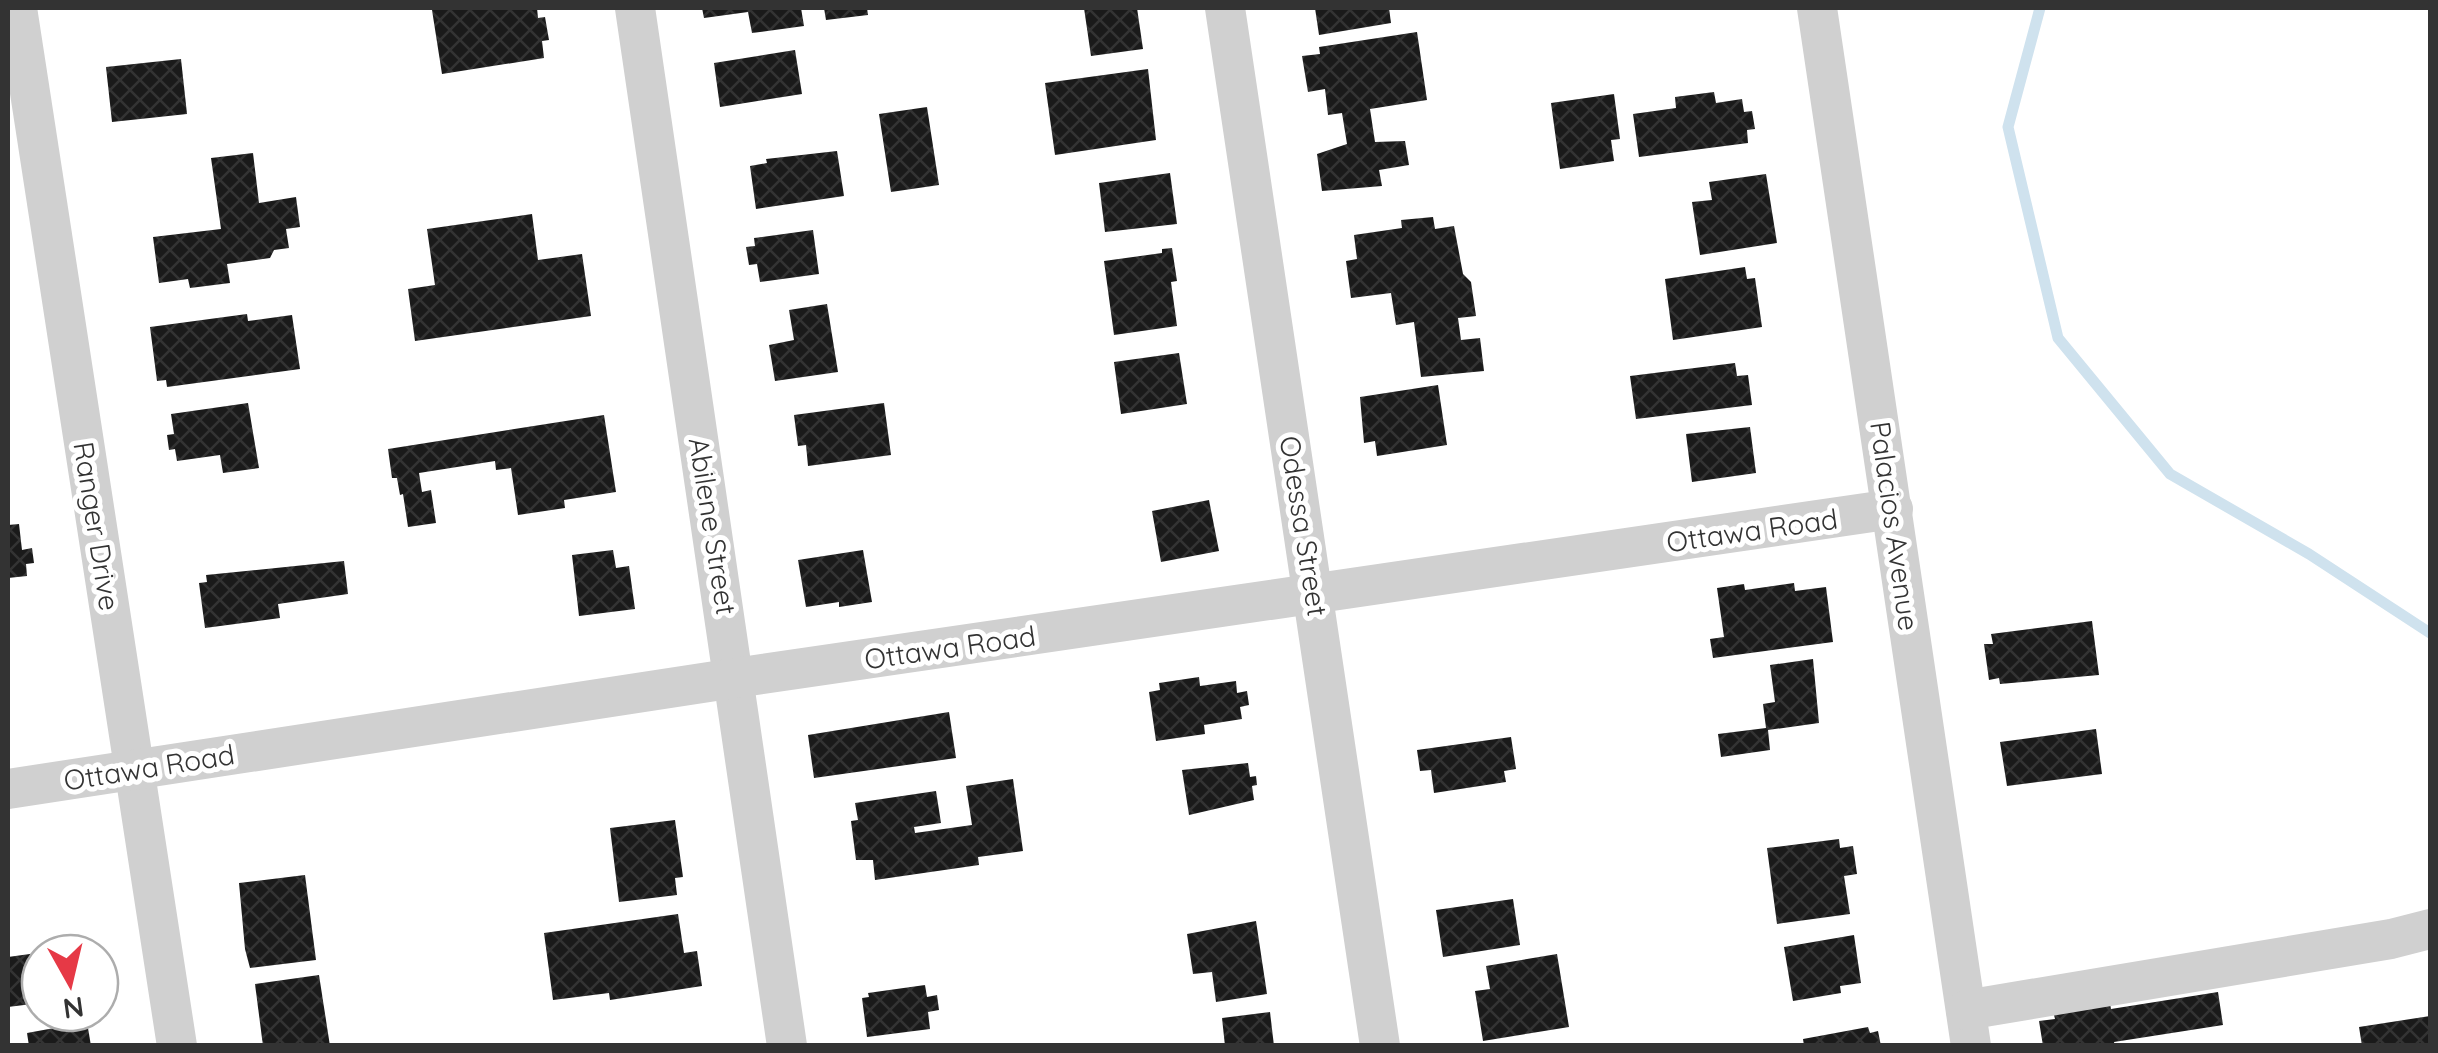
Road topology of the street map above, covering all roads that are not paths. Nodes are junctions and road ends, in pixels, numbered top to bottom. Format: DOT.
graph roads {
  1 [pos="17,8"];
  2 [pos="635,8"];
  3 [pos="1226,8"];
  4 [pos="1816,8"];
  5 [pos="1893,510"];
  6 [pos="1314,594"];
  7 [pos="736,678"];
  8 [pos="135,770"];
  9 [pos="8,789"];
  10 [pos="2430,929"];
  11 [pos="1968,1028"];
  12 [pos="177,1046"];
  13 [pos="787,1046"];
  14 [pos="1380,1046"];
  1 -- 8 [label="street, Ranger Drive"];
  2 -- 7 [label="street, Abilene Street"];
  3 -- 6 [label="street, Odessa Street"];
  4 -- 5 [label="street, Palacios Avenue"];
  5 -- 6 [label="street, Ottawa Road"];
  5 -- 11 [label="street, Palacios Avenue"];
  6 -- 7 [label="street, Ottawa Road"];
  6 -- 14 [label="street, Odessa Street"];
  7 -- 8 [label="street, Ottawa Road"];
  7 -- 13 [label="street, Abilene Street"];
  8 -- 9 [label="street, Ottawa Road"];
  8 -- 12 [label="street, Ranger Drive"];
  10 -- 11 [label="street"];
}
